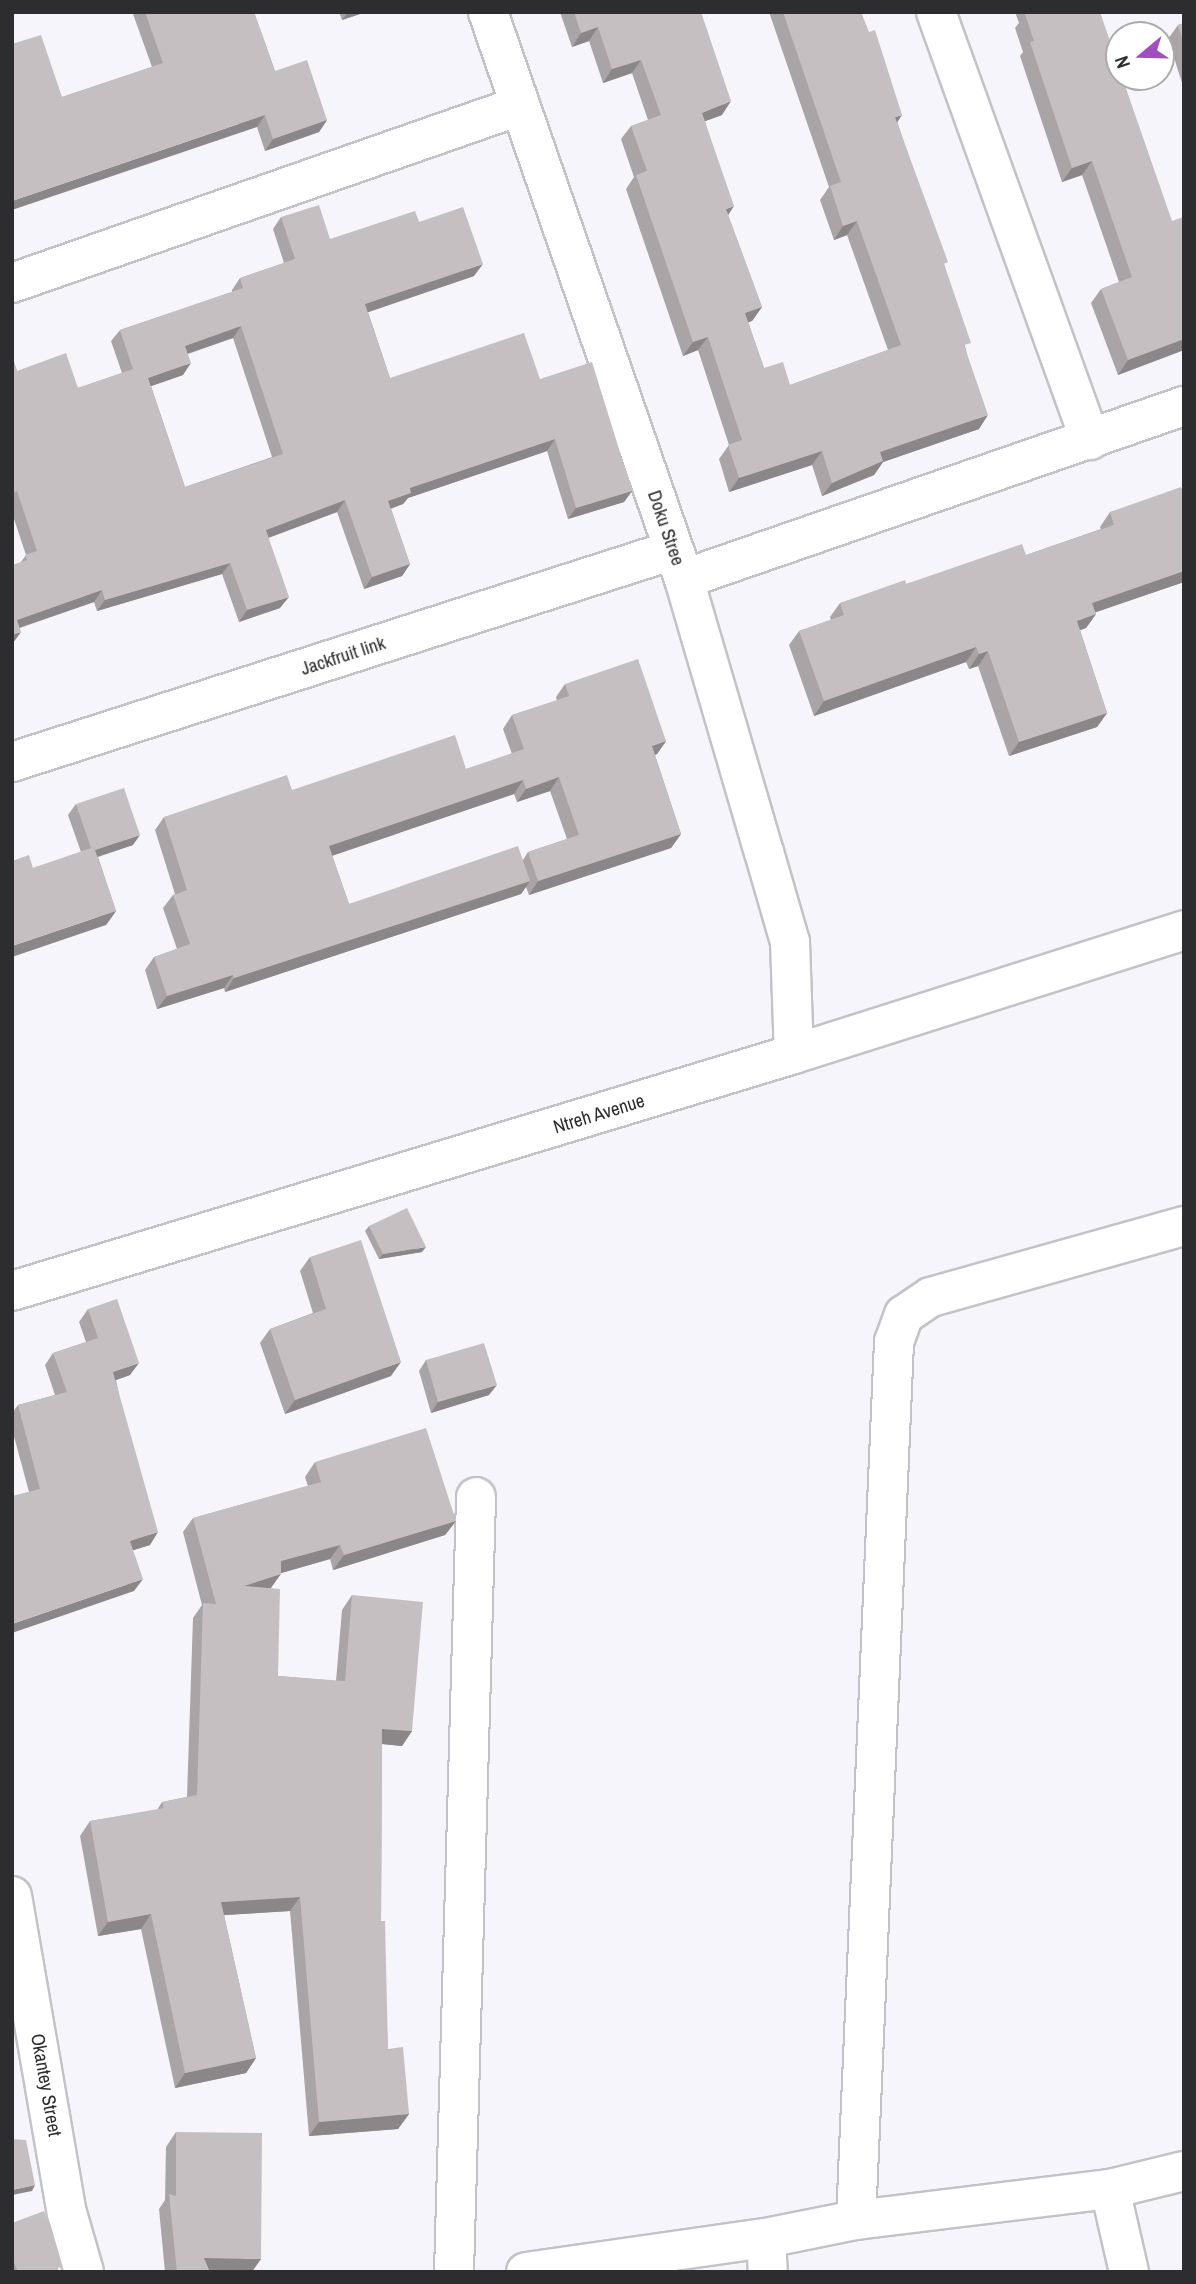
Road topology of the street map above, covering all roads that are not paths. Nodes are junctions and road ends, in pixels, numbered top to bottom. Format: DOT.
graph roads {
  1 [pos="488,12"];
  2 [pos="936,12"];
  3 [pos="519,106"];
  4 [pos="12,283"];
  5 [pos="1184,406"];
  6 [pos="1090,440"];
  7 [pos="678,564"];
  8 [pos="12,762"];
  9 [pos="1184,930"];
  10 [pos="794,1055"];
  11 [pos="1184,1226"];
  12 [pos="12,1291"];
  13 [pos="476,1497"];
  14 [pos="12,1896"];
  15 [pos="1184,2171"];
  16 [pos="1110,2189"];
  17 [pos="856,2220"];
  18 [pos="767,2255"];
  19 [pos="84,2272"];
  20 [pos="454,2272"];
  21 [pos="526,2272"];
  22 [pos="1129,2272"];
  1 -- 3 [label="street, Doku Stree"];
  2 -- 6 [label="street"];
  3 -- 4 [label="street"];
  3 -- 7 [label="street, Doku Stree"];
  5 -- 6 [label="street, Jackfruit link"];
  6 -- 7 [label="street, Jackfruit link"];
  7 -- 8 [label="street, Jackfruit link"];
  7 -- 10 [label="street, Doku Stree"];
  9 -- 10 [label="street, Ntreh Avenue"];
  10 -- 12 [label="street, Ntreh Avenue"];
  11 -- 17 [label="street"];
  13 -- 20 [label="street"];
  14 -- 19 [label="street, Okantey Street"];
  15 -- 16 [label="street"];
  16 -- 17 [label="street"];
  16 -- 22 [label="street"];
  17 -- 18 [label="street"];
  18 -- 21 [label="street"];
}
